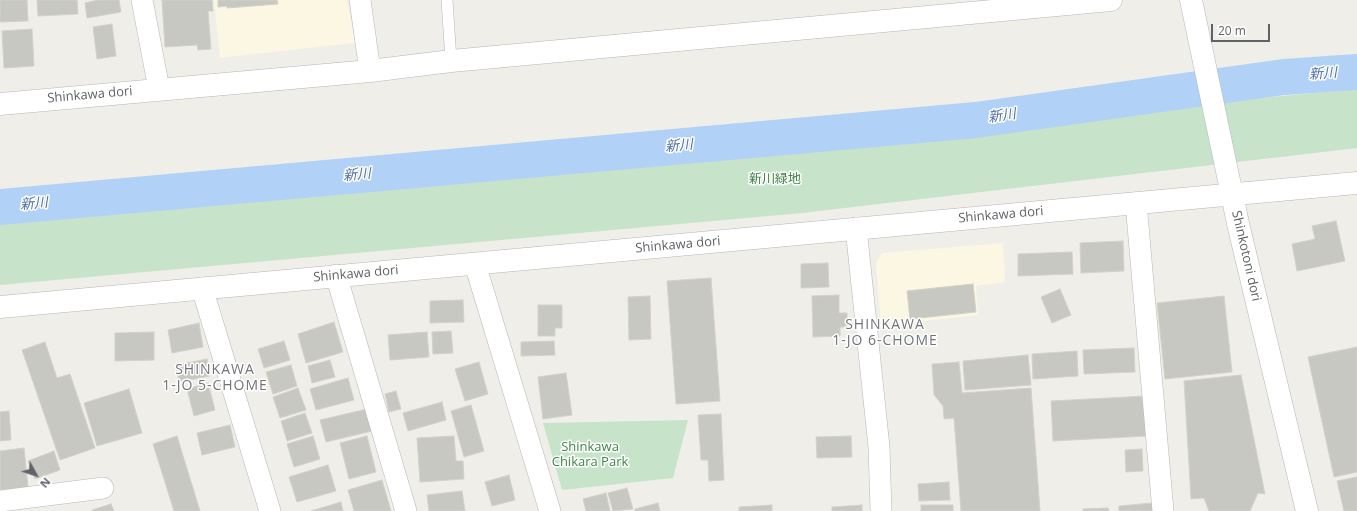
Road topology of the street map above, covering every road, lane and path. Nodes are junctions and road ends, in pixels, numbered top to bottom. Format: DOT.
graph roads {
  1 [pos="142,0"];
  2 [pos="360,0"];
  3 [pos="447,0"];
  4 [pos="1111,0"];
  5 [pos="1191,0"];
  6 [pos="451,61"];
  7 [pos="370,70"];
  8 [pos="159,89"];
  9 [pos="0,104"];
  10 [pos="1357,182"];
  11 [pos="1232,195"];
  12 [pos="1136,202"];
  13 [pos="856,228"];
  14 [pos="475,264"];
  15 [pos="336,276"];
  16 [pos="202,288"];
  17 [pos="0,307"];
  18 [pos="103,488"];
  19 [pos="0,501"];
  20 [pos="270,511"];
  21 [pos="406,511"];
  22 [pos="550,511"];
  23 [pos="881,511"];
  24 [pos="1163,511"];
  25 [pos="1307,511"];
  1 -- 8 [label="street"];
  2 -- 7 [label="street"];
  3 -- 6 [label="lane"];
  4 -- 6 [label="street, Shinkawa dori"];
  5 -- 11 [label="street, Shinkotoni dori"];
  6 -- 7 [label="street, Shinkawa dori"];
  7 -- 8 [label="street, Shinkawa dori"];
  8 -- 9 [label="street, Shinkawa dori"];
  10 -- 11 [label="street, Shinkawa dori"];
  11 -- 12 [label="street, Shinkawa dori"];
  11 -- 25 [label="street, Shinkotoni dori"];
  12 -- 13 [label="street, Shinkawa dori"];
  12 -- 24 [label="street"];
  13 -- 14 [label="street, Shinkawa dori"];
  13 -- 23 [label="street"];
  14 -- 15 [label="street, Shinkawa dori"];
  14 -- 22 [label="street"];
  15 -- 16 [label="street, Shinkawa dori"];
  15 -- 21 [label="street"];
  16 -- 17 [label="street, Shinkawa dori"];
  16 -- 20 [label="street"];
  18 -- 19 [label="street"];
}
